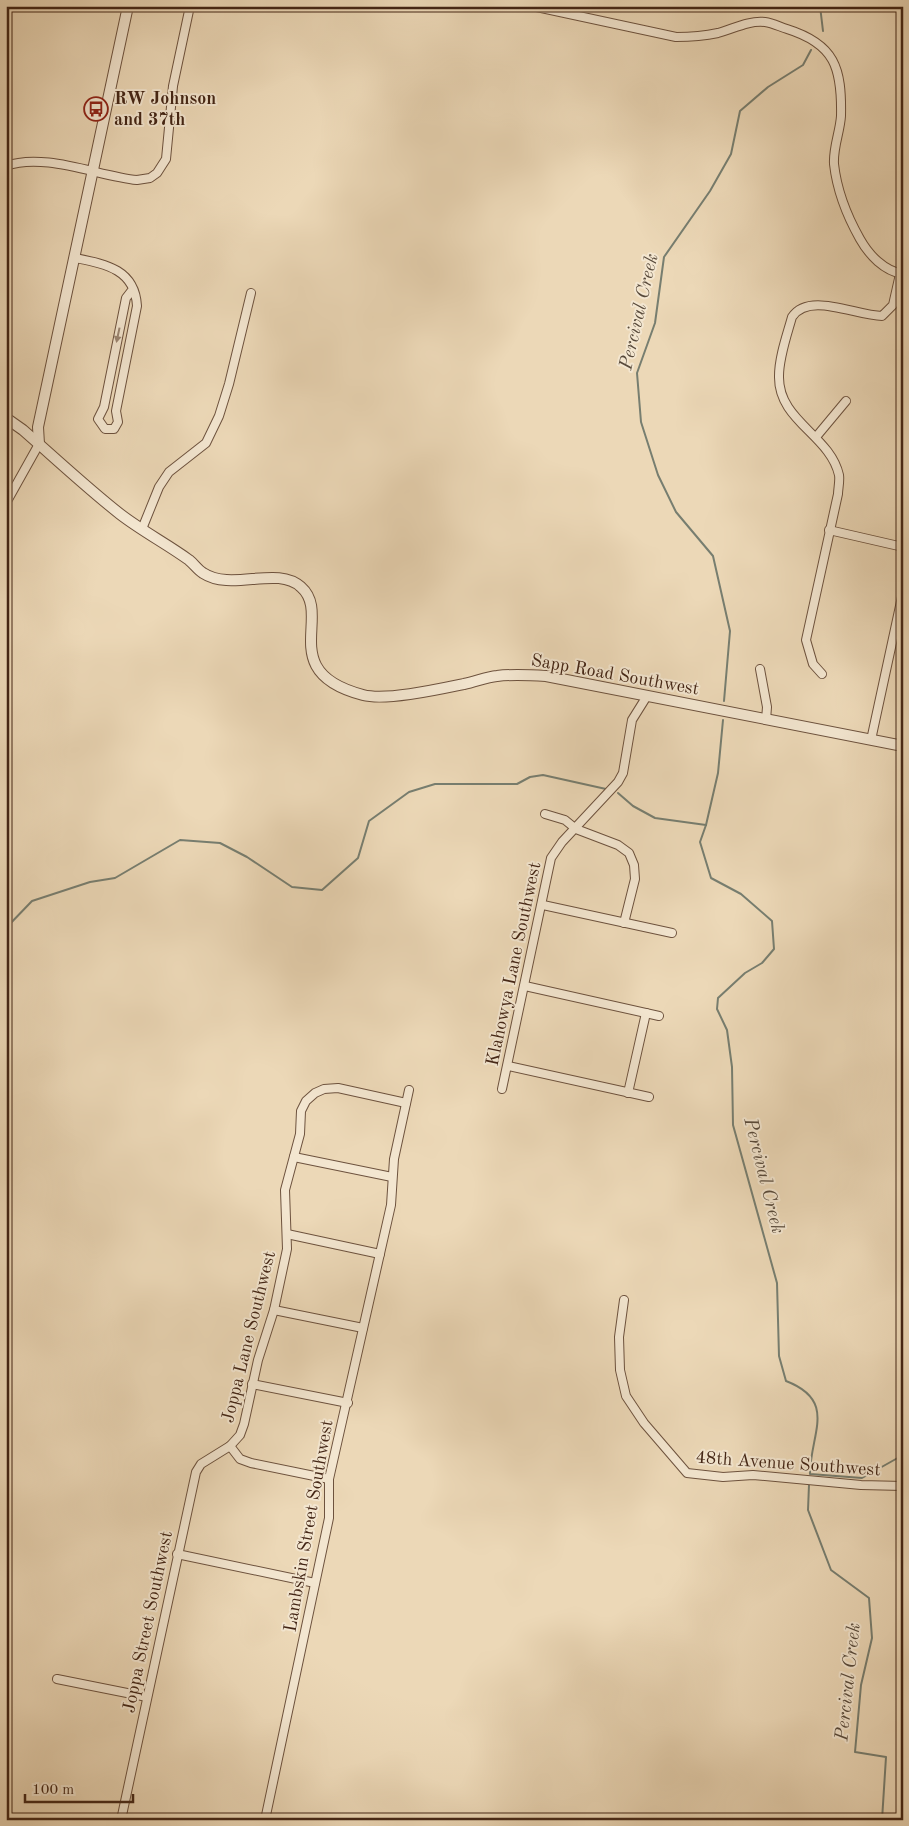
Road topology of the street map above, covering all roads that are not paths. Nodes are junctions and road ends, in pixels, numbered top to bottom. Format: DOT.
graph roads {
  1 [pos="128,6"];
  2 [pos="190,6"];
  3 [pos="532,6"];
  4 [pos="6,166"];
  5 [pos="92,171"];
  6 [pos="75,258"];
  7 [pos="901,274"];
  8 [pos="132,289"];
  9 [pos="251,293"];
  10 [pos="846,401"];
  11 [pos="6,418"];
  12 [pos="816,437"];
  13 [pos="39,444"];
  14 [pos="6,503"];
  15 [pos="142,529"];
  16 [pos="829,530"];
  17 [pos="903,547"];
  18 [pos="903,592"];
  19 [pos="760,669"];
  20 [pos="822,674"];
  21 [pos="647,696"];
  22 [pos="766,720"];
  23 [pos="871,740"];
  24 [pos="903,746"];
  25 [pos="545,814"];
  26 [pos="576,829"];
  27 [pos="542,905"];
  28 [pos="624,923"];
  29 [pos="672,933"];
  30 [pos="525,986"];
  31 [pos="646,1013"];
  32 [pos="659,1016"];
  33 [pos="508,1066"];
  34 [pos="502,1089"];
  35 [pos="409,1090"];
  36 [pos="628,1093"];
  37 [pos="649,1098"];
  38 [pos="406,1103"];
  39 [pos="294,1157"];
  40 [pos="392,1177"];
  41 [pos="287,1234"];
  42 [pos="380,1254"];
  43 [pos="624,1300"];
  44 [pos="274,1310"];
  45 [pos="363,1328"];
  46 [pos="252,1384"];
  47 [pos="348,1403"];
  48 [pos="230,1446"];
  49 [pos="329,1479"];
  50 [pos="903,1486"];
  51 [pos="177,1554"];
  52 [pos="315,1583"];
  53 [pos="57,1679"];
  54 [pos="147,1697"];
  55 [pos="121,1820"];
  56 [pos="265,1820"];
  1 -- 5 [label="street"];
  2 -- 5 [label="street"];
  3 -- 7 [label="street"];
  4 -- 5 [label="street"];
  5 -- 6 [label="street"];
  6 -- 8 [label="street"];
  6 -- 13 [label="street"];
  7 -- 12 [label="street"];
  8 -- 8 [label="street, one-way"];
  9 -- 15 [label="street"];
  10 -- 12 [label="street"];
  11 -- 13 [label="street, Sapp Road Southwest"];
  12 -- 16 [label="street"];
  13 -- 14 [label="street"];
  13 -- 15 [label="street, Sapp Road Southwest"];
  15 -- 21 [label="street, Sapp Road Southwest"];
  16 -- 17 [label="street"];
  16 -- 20 [label="street"];
  18 -- 23 [label="street"];
  19 -- 22 [label="street"];
  21 -- 22 [label="street, Sapp Road Southwest"];
  21 -- 26 [label="street, Klahowya Lane Southwest"];
  22 -- 23 [label="street, Sapp Road Southwest"];
  23 -- 24 [label="street, Sapp Road Southwest"];
  25 -- 26 [label="street"];
  26 -- 27 [label="street, Klahowya Lane Southwest"];
  26 -- 28 [label="street"];
  27 -- 28 [label="street"];
  27 -- 30 [label="street, Klahowya Lane Southwest"];
  28 -- 29 [label="street"];
  30 -- 31 [label="street"];
  30 -- 33 [label="street, Klahowya Lane Southwest"];
  31 -- 32 [label="street"];
  31 -- 36 [label="street"];
  33 -- 34 [label="street, Klahowya Lane Southwest"];
  33 -- 36 [label="street"];
  35 -- 38 [label="street, Lambskin Street Southwest"];
  36 -- 37 [label="street"];
  38 -- 39 [label="street, Joppa Lane Southwest"];
  38 -- 40 [label="street, Lambskin Street Southwest"];
  39 -- 40 [label="street"];
  39 -- 41 [label="street, Joppa Lane Southwest"];
  40 -- 42 [label="street, Lambskin Street Southwest"];
  41 -- 42 [label="street"];
  41 -- 44 [label="street, Joppa Lane Southwest"];
  42 -- 45 [label="street, Lambskin Street Southwest"];
  43 -- 50 [label="street, 48th Avenue Southwest"];
  44 -- 45 [label="street"];
  44 -- 46 [label="street, Joppa Lane Southwest"];
  45 -- 47 [label="street, Lambskin Street Southwest"];
  46 -- 47 [label="street"];
  46 -- 48 [label="street, Joppa Lane Southwest"];
  47 -- 49 [label="street, Lambskin Street Southwest"];
  48 -- 49 [label="street"];
  48 -- 51 [label="street, Joppa Street Southwest"];
  49 -- 52 [label="street, Lambskin Street Southwest"];
  51 -- 52 [label="street"];
  51 -- 54 [label="street, Joppa Street Southwest"];
  52 -- 56 [label="street, Lambskin Street Southwest"];
  53 -- 54 [label="street"];
  54 -- 55 [label="street, Joppa Street Southwest"];
}
